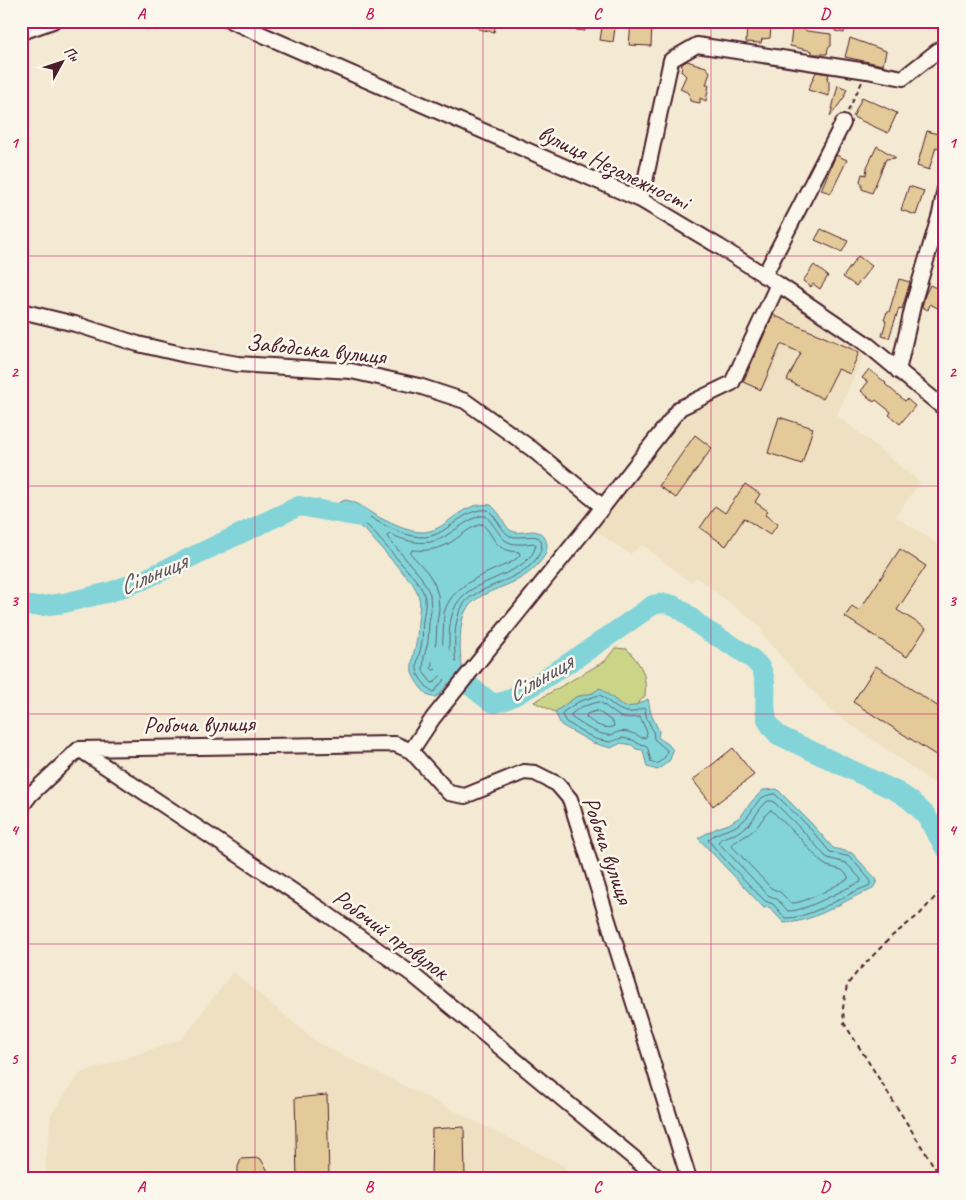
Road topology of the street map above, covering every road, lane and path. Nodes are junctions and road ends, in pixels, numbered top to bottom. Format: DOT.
graph roads {
  1 [pos="54,21"];
  2 [pos="231,21"];
  3 [pos="21,32"];
  4 [pos="945,46"];
  5 [pos="867,71"];
  6 [pos="842,123"];
  7 [pos="945,188"];
  8 [pos="641,200"];
  9 [pos="764,276"];
  10 [pos="778,284"];
  11 [pos="21,311"];
  12 [pos="898,371"];
  13 [pos="945,410"];
  14 [pos="603,506"];
  15 [pos="79,749"];
  16 [pos="411,751"];
  17 [pos="21,807"];
  18 [pos="945,886"];
  19 [pos="660,1179"];
  20 [pos="689,1179"];
  21 [pos="942,1179"];
  1 -- 3 [label="street"];
  2 -- 8 [label="street, вулиця Незалежності"];
  4 -- 5 [label="street"];
  5 -- 6 [label="path"];
  5 -- 8 [label="street"];
  6 -- 9 [label="street"];
  7 -- 12 [label="street"];
  8 -- 9 [label="street, вулиця Незалежності"];
  9 -- 10 [label="street, вулиця Незалежності"];
  10 -- 12 [label="street, вулиця Незалежності"];
  10 -- 14 [label="street"];
  11 -- 14 [label="street, Заводська вулиця"];
  12 -- 13 [label="street, вулиця Незалежності"];
  14 -- 16 [label="street"];
  15 -- 16 [label="street, Робоча вулиця"];
  15 -- 17 [label="street"];
  15 -- 19 [label="street, Робочий провулок"];
  16 -- 20 [label="street, Робоча вулиця"];
  18 -- 21 [label="path"];
}
